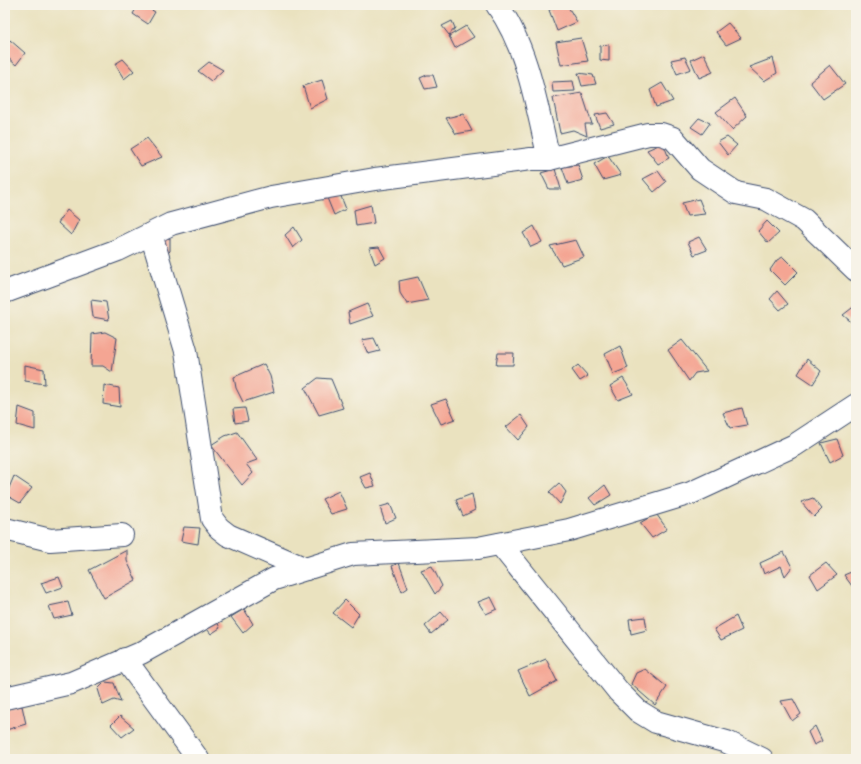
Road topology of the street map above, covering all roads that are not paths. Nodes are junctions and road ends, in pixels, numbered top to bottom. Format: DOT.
graph roads {
  1 [pos="497,5"];
  2 [pos="548,159"];
  3 [pos="151,234"];
  4 [pos="856,270"];
  5 [pos="5,292"];
  6 [pos="856,405"];
  7 [pos="5,529"];
  8 [pos="122,535"];
  9 [pos="500,544"];
  10 [pos="306,569"];
  11 [pos="125,659"];
  12 [pos="5,698"];
  13 [pos="198,759"];
  14 [pos="762,759"];
  1 -- 2 [label="street"];
  2 -- 3 [label="street"];
  2 -- 4 [label="street"];
  3 -- 5 [label="street"];
  3 -- 10 [label="street"];
  6 -- 9 [label="street"];
  7 -- 8 [label="street"];
  9 -- 10 [label="street"];
  9 -- 14 [label="street"];
  10 -- 11 [label="street"];
  11 -- 12 [label="street"];
  11 -- 13 [label="street"];
}
